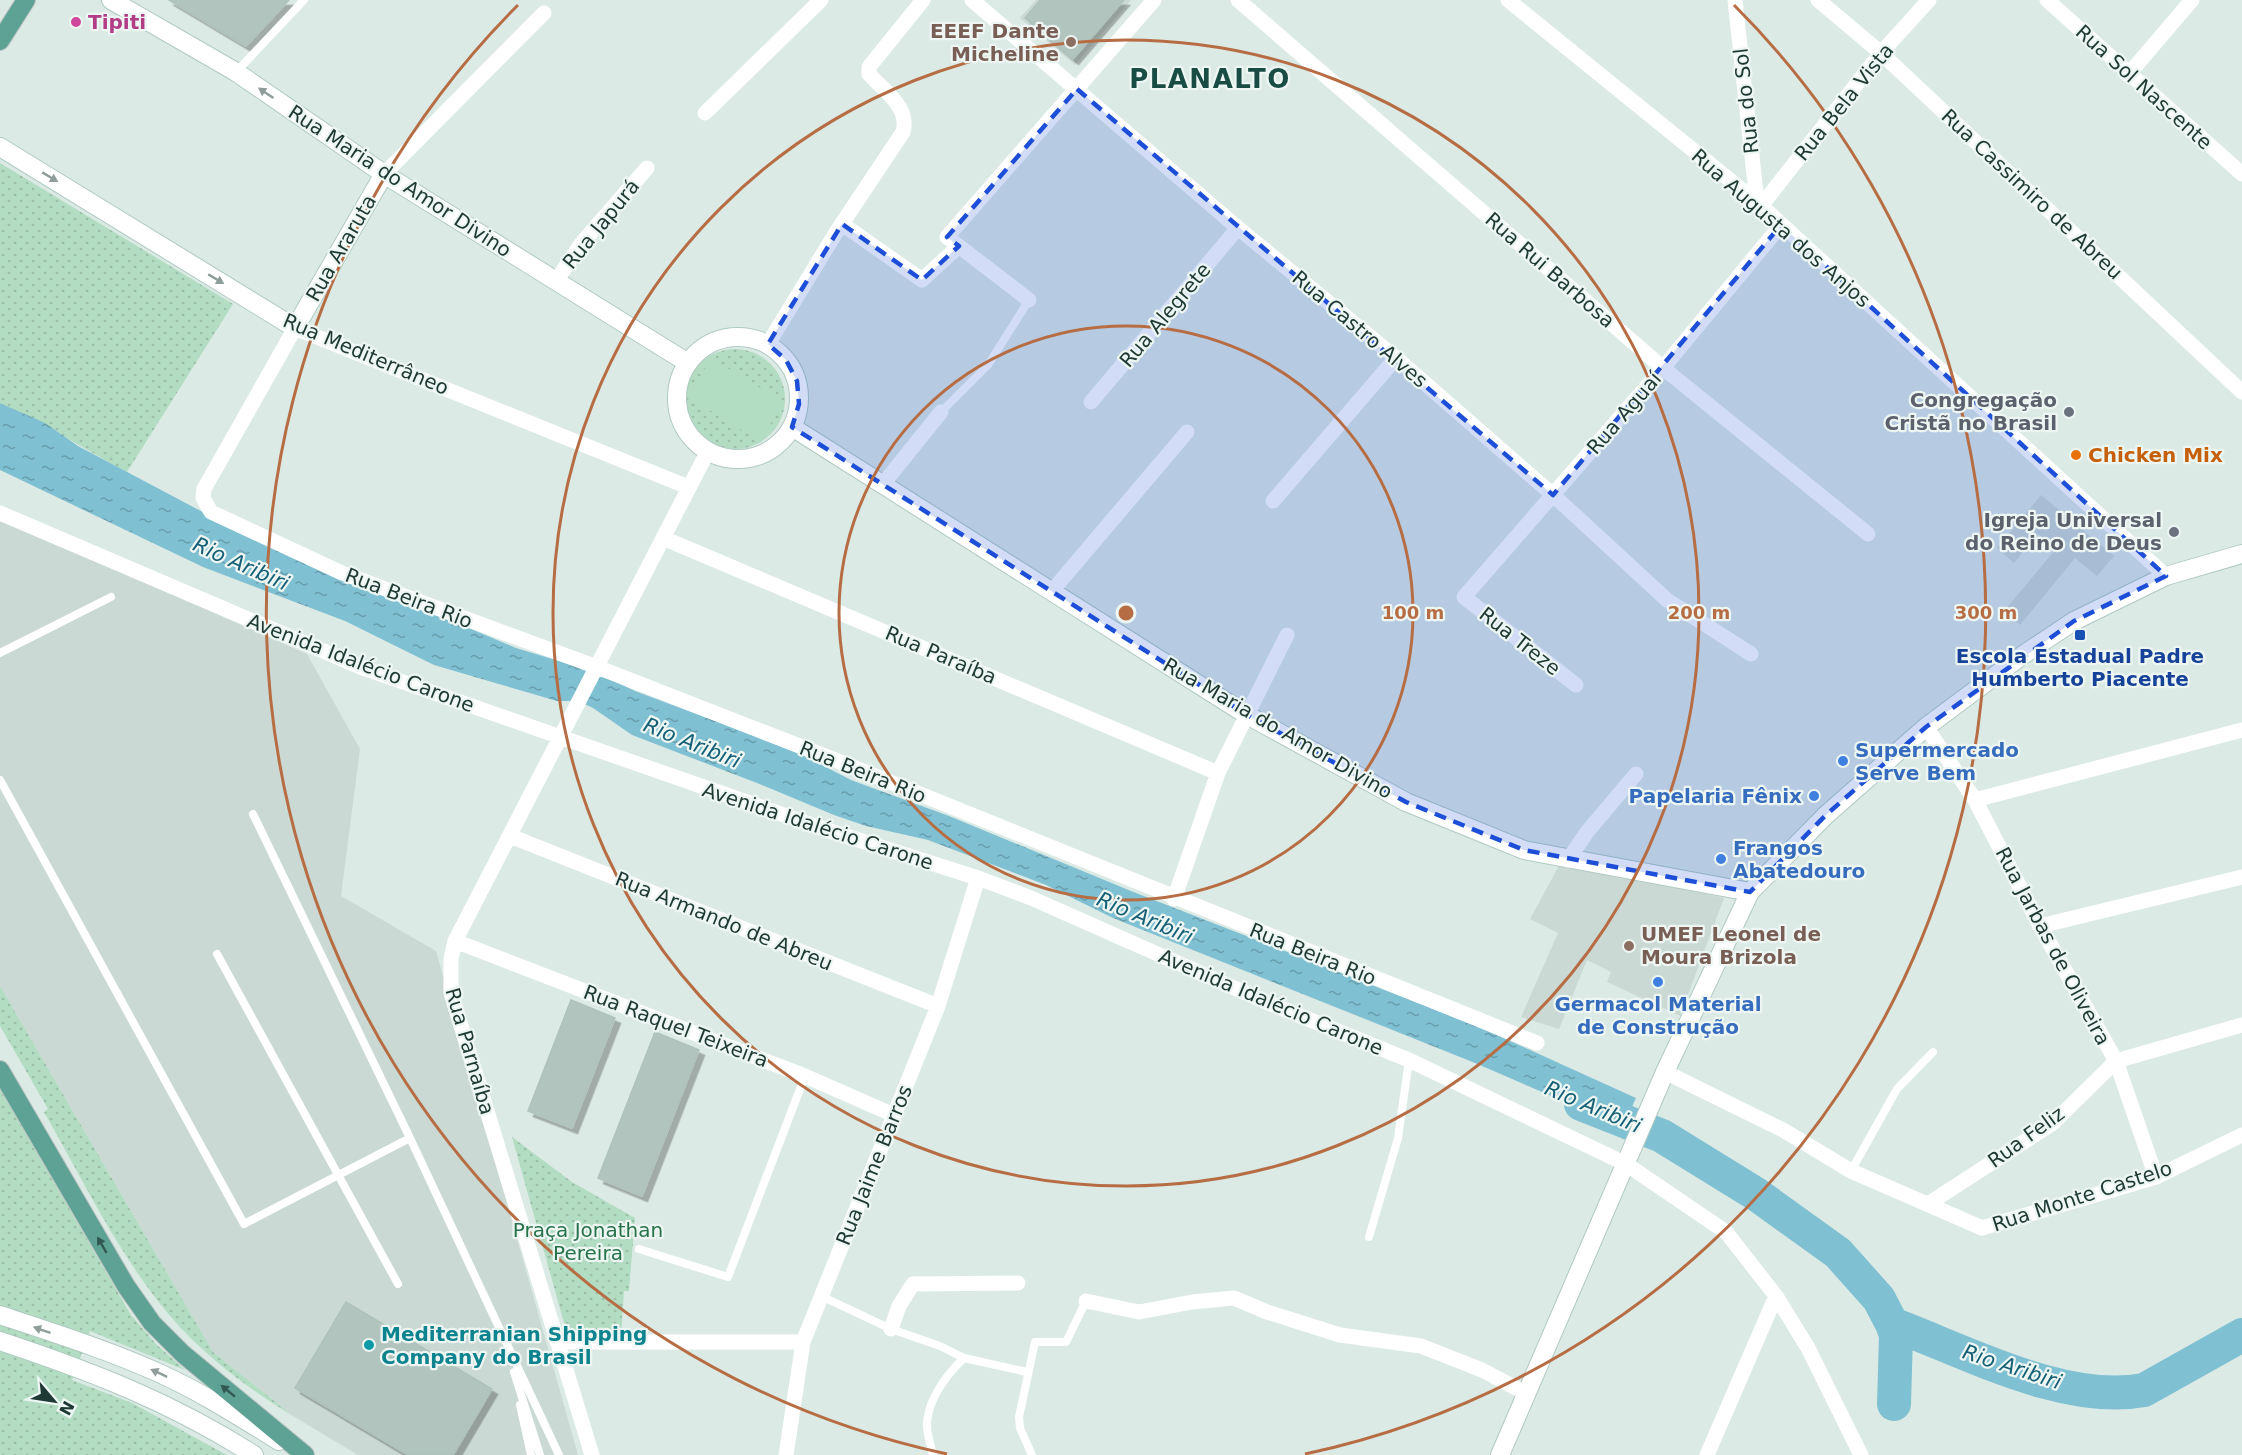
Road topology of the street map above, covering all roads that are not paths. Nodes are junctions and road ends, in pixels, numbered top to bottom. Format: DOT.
graph roads {
  1 [pos="26,0"];
  2 [pos="111,0"];
  3 [pos="304,0"];
  4 [pos="820,0"];
  5 [pos="923,0"];
  6 [pos="972,0"];
  7 [pos="1154,0"];
  8 [pos="1238,0"];
  9 [pos="1508,0"];
  10 [pos="1735,0"];
  11 [pos="1818,0"];
  12 [pos="1929,0"];
  13 [pos="2047,0"];
  14 [pos="2192,0"];
  15 [pos="544,13"];
  16 [pos="0,41"];
  17 [pos="1881,53"];
  18 [pos="236,72"];
  19 [pos="2128,75"];
  20 [pos="1077,89"];
  21 [pos="705,113"];
  22 [pos="0,147"];
  23 [pos="647,168"];
  24 [pos="384,174"];
  25 [pos="2242,174"];
  26 [pos="1759,204"];
  27 [pos="842,224"];
  28 [pos="1781,225"];
  29 [pos="1238,228"];
  30 [pos="959,246"];
  31 [pos="556,281"];
  32 [pos="1029,300"];
  33 [pos="295,328"];
  34 [pos="768,344"];
  35 [pos="1396,358"];
  36 [pos="688,363"];
  37 [pos="1663,368"];
  38 [pos="2242,392"];
  39 [pos="1091,402"];
  40 [pos="941,412"];
  41 [pos="792,427"];
  42 [pos="1187,432"];
  43 [pos="708,451"];
  44 [pos="883,484"];
  45 [pos="688,487"];
  46 [pos="204,489"];
  47 [pos="1553,495"];
  48 [pos="1273,501"];
  49 [pos="0,513"];
  50 [pos="1868,534"];
  51 [pos="663,538"];
  52 [pos="2242,554"];
  53 [pos="2166,576"];
  54 [pos="1052,591"];
  55 [pos="111,597"];
  56 [pos="1464,597"];
  57 [pos="1287,635"];
  58 [pos="0,652"];
  59 [pos="1750,654"];
  60 [pos="595,669"];
  61 [pos="1576,685"];
  62 [pos="1246,715"];
  63 [pos="1926,727"];
  64 [pos="2242,730"];
  65 [pos="560,738"];
  66 [pos="1218,773"];
  67 [pos="1636,774"];
  68 [pos="0,780"];
  69 [pos="1976,800"];
  70 [pos="253,814"];
  71 [pos="510,836"];
  72 [pos="1568,860"];
  73 [pos="2242,877"];
  74 [pos="978,878"];
  75 [pos="1750,892"];
  76 [pos="1174,899"];
  77 [pos="2040,926"];
  78 [pos="455,941"];
  79 [pos="217,954"];
  80 [pos="938,1006"];
  81 [pos="2242,1025"];
  82 [pos="1537,1044"];
  83 [pos="1933,1052"];
  84 [pos="1409,1060"];
  85 [pos="2116,1061"];
  86 [pos="0,1070"];
  87 [pos="1665,1072"];
  88 [pos="805,1076"];
  89 [pos="894,1115"];
  90 [pos="2242,1136"];
  91 [pos="410,1138"];
  92 [pos="1626,1164"];
  93 [pos="1851,1171"];
  94 [pos="338,1176"];
  95 [pos="2156,1177"];
  96 [pos="1928,1204"];
  97 [pos="1369,1237"];
  98 [pos="639,1249"];
  99 [pos="1018,1283"];
  100 [pos="399,1284"];
  101 [pos="821,1296"];
  102 [pos="1776,1296"];
  103 [pos="1086,1301"];
  104 [pos="0,1315"];
  105 [pos="891,1329"];
  106 [pos="0,1341"];
  107 [pos="803,1341"];
  108 [pos="557,1342"];
  109 [pos="507,1348"];
  110 [pos="964,1358"];
  111 [pos="1027,1372"];
  112 [pos="1527,1394"];
  113 [pos="1858,1448"];
  114 [pos="254,1455"];
  115 [pos="301,1455"];
  116 [pos="306,1455"];
  117 [pos="531,1455"];
  118 [pos="540,1455"];
  119 [pos="559,1455"];
  120 [pos="592,1455"];
  121 [pos="786,1455"];
  122 [pos="933,1455"];
  123 [pos="1032,1455"];
  124 [pos="1500,1455"];
  125 [pos="1707,1455"];
  126 [pos="1844,1455"];
  1 -- 16 [label="main road"];
  2 -- 18 [label="street, Rua Maria do Amor Divino"];
  3 -- 18 [label="lane"];
  4 -- 21 [label="street"];
  5 -- 27 [label="street"];
  6 -- 20 [label="street, Rua Castro Alves"];
  7 -- 20 [label="street"];
  8 -- 37 [label="street, Rua Rui Barbosa"];
  9 -- 26 [label="street, Rua Augusta dos Anjos"];
  10 -- 26 [label="street, Rua do Sol"];
  11 -- 17 [label="street, Rua Cassimiro de Abreu"];
  12 -- 17 [label="street, Rua Bela Vista"];
  13 -- 19 [label="street, Rua Sol Nascente"];
  14 -- 19 [label="street"];
  15 -- 24 [label="street, Rua Araruta"];
  17 -- 26 [label="street, Rua Bela Vista"];
  17 -- 38 [label="street, Rua Cassimiro de Abreu"];
  24 -- 18 [label="street, Rua Maria do Amor Divino, one-way"];
  19 -- 25 [label="street, Rua Sol Nascente"];
  20 -- 29 [label="street, Rua Castro Alves"];
  20 -- 30 [label="street"];
  22 -- 33 [label="street, Rua Mediterrâneo, one-way"];
  23 -- 31 [label="street, Rua Japurá"];
  24 -- 31 [label="street, Rua Maria do Amor Divino"];
  24 -- 33 [label="street, Rua Araruta"];
  26 -- 28 [label="street, Rua Augusta dos Anjos"];
  27 -- 30 [label="street"];
  27 -- 34 [label="street"];
  28 -- 37 [label="street, Rua Aguaí"];
  28 -- 53 [label="street, Rua Augusta dos Anjos"];
  29 -- 35 [label="street, Rua Castro Alves"];
  29 -- 39 [label="street, Rua Alegrete"];
  30 -- 32 [label="street"];
  31 -- 36 [label="street, Rua Maria do Amor Divino"];
  32 -- 40 [label="lane"];
  33 -- 45 [label="street, Rua Mediterrâneo"];
  33 -- 46 [label="street, Rua Araruta"];
  34 -- 36 [label="street"];
  34 -- 41 [label="street"];
  35 -- 47 [label="street, Rua Castro Alves"];
  35 -- 48 [label="street"];
  36 -- 43 [label="street"];
  37 -- 47 [label="street, Rua Aguaí"];
  37 -- 50 [label="street, Rua Rui Barbosa"];
  40 -- 44 [label="street"];
  41 -- 43 [label="street"];
  41 -- 44 [label="street, Rua Maria do Amor Divino"];
  42 -- 54 [label="street"];
  43 -- 45 [label="street"];
  44 -- 54 [label="street, Rua Maria do Amor Divino"];
  45 -- 51 [label="street"];
  46 -- 60 [label="street, Rua Beira Rio"];
  47 -- 56 [label="street, Rua Aguaí"];
  47 -- 59 [label="street, Rua Castro Alves"];
  49 -- 65 [label="street, Avenida Idalécio Carone"];
  51 -- 60 [label="street"];
  51 -- 66 [label="street, Rua Paraíba"];
  52 -- 53 [label="street"];
  53 -- 63 [label="street"];
  54 -- 62 [label="street, Rua Maria do Amor Divino"];
  55 -- 58 [label="lane"];
  56 -- 61 [label="street, Rua Treze"];
  57 -- 62 [label="street"];
  60 -- 65 [label="street, Rua Parnaíba"];
  60 -- 76 [label="street, Rua Beira Rio"];
  62 -- 66 [label="street"];
  62 -- 72 [label="street, Rua Maria do Amor Divino"];
  63 -- 69 [label="street, Rua Jarbas de Oliveira"];
  63 -- 75 [label="street"];
  64 -- 69 [label="street"];
  65 -- 71 [label="street, Rua Parnaíba"];
  65 -- 74 [label="street, Avenida Idalécio Carone"];
  66 -- 76 [label="street"];
  67 -- 72 [label="street"];
  68 -- 94 [label="lane"];
  69 -- 77 [label="street, Rua Jarbas de Oliveira"];
  70 -- 91 [label="lane"];
  71 -- 78 [label="street, Rua Parnaíba"];
  71 -- 80 [label="street, Rua Armando de Abreu"];
  72 -- 75 [label="street, Rua Maria do Amor Divino"];
  73 -- 77 [label="street"];
  74 -- 80 [label="street, Rua Jaime Barros"];
  74 -- 84 [label="street, Avenida Idalécio Carone"];
  75 -- 87 [label="street"];
  76 -- 82 [label="street, Rua Beira Rio"];
  77 -- 85 [label="street, Rua Jarbas de Oliveira"];
  78 -- 88 [label="street, Rua Raquel Teixeira"];
  78 -- 108 [label="street, Rua Parnaíba"];
  79 -- 94 [label="lane"];
  80 -- 89 [label="street, Rua Jaime Barros"];
  81 -- 85 [label="street"];
  83 -- 93 [label="lane"];
  84 -- 92 [label="street, Avenida Idalécio Carone"];
  84 -- 97 [label="lane"];
  85 -- 95 [label="street, Rua Jarbas de Oliveira"];
  85 -- 96 [label="street, Rua Feliz"];
  116 -- 86 [label="main road, one-way"];
  87 -- 92 [label="street"];
  87 -- 93 [label="street, Rua Monte Castelo"];
  88 -- 89 [label="street, Rua Raquel Teixeira"];
  88 -- 98 [label="lane"];
  89 -- 101 [label="street, Rua Jaime Barros"];
  90 -- 95 [label="street, Rua Monte Castelo"];
  91 -- 94 [label="lane"];
  91 -- 109 [label="lane"];
  92 -- 102 [label="street, Avenida Idalécio Carone"];
  92 -- 112 [label="street"];
  93 -- 96 [label="street, Rua Monte Castelo"];
  94 -- 100 [label="lane"];
  95 -- 96 [label="street, Rua Monte Castelo"];
  99 -- 105 [label="street"];
  101 -- 105 [label="lane"];
  101 -- 107 [label="street, Rua Jaime Barros"];
  102 -- 113 [label="street, Avenida Idalécio Carone"];
  102 -- 125 [label="street"];
  103 -- 111 [label="lane"];
  103 -- 112 [label="street"];
  115 -- 104 [label="street, one-way"];
  105 -- 110 [label="lane"];
  106 -- 114 [label="street"];
  107 -- 108 [label="street"];
  107 -- 121 [label="street, Rua Jaime Barros"];
  108 -- 120 [label="street, Rua Parnaíba"];
  109 -- 117 [label="lane"];
  109 -- 118 [label="lane"];
  109 -- 119 [label="lane"];
  110 -- 111 [label="lane"];
  110 -- 122 [label="lane"];
  111 -- 123 [label="lane"];
  112 -- 124 [label="street"];
  113 -- 126 [label="street"];
}
